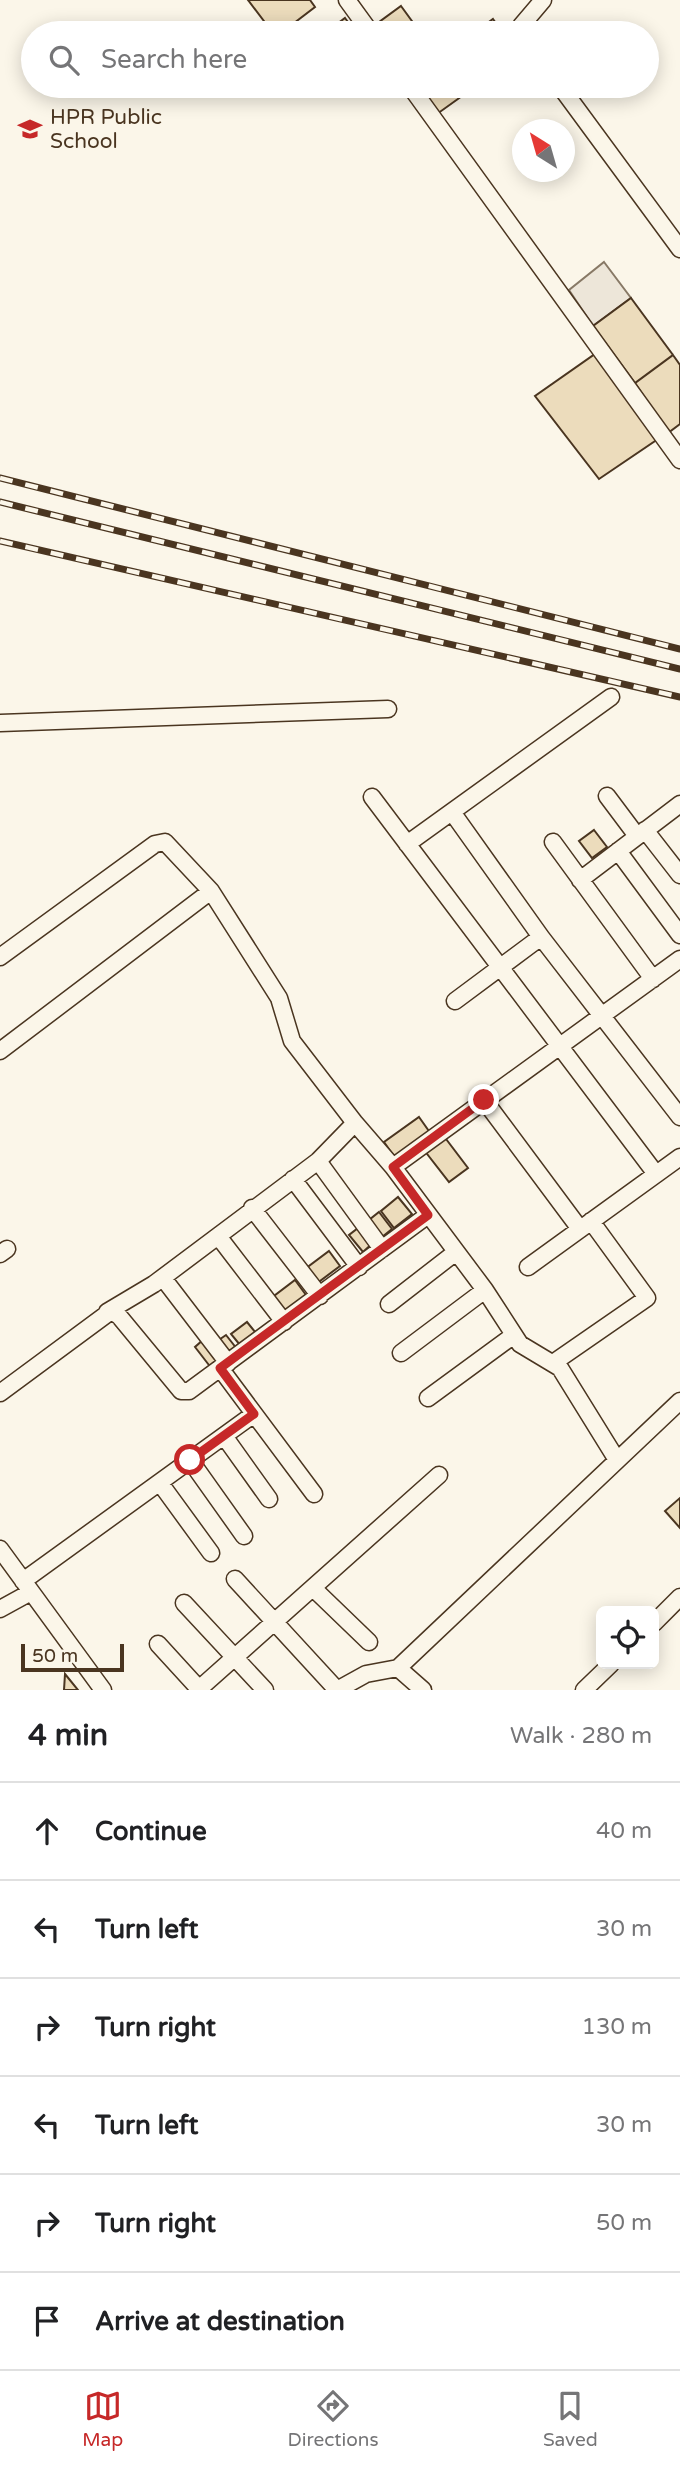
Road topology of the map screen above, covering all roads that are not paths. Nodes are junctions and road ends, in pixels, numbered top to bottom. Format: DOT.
graph roads {
  1 [pos="347,0"];
  2 [pos="543,0"];
  3 [pos="362,21"];
  4 [pos="525,21"];
  5 [pos="419,98"];
  6 [pos="569,98"];
  7 [pos="680,249"];
  8 [pos="680,460"];
  9 [pos="611,697"];
  10 [pos="388,709"];
  11 [pos="0,723"];
  12 [pos="607,796"];
  13 [pos="372,797"];
  14 [pos="680,804"];
  15 [pos="452,812"];
  16 [pos="641,833"];
  17 [pos="553,842"];
  18 [pos="407,844"];
  19 [pos="618,851"];
  20 [pos="680,875"];
  21 [pos="580,880"];
  22 [pos="211,891"];
  23 [pos="680,935"];
  24 [pos="541,937"];
  25 [pos="0,957"];
  26 [pos="680,959"];
  27 [pos="499,967"];
  28 [pos="653,979"];
  29 [pos="455,1001"];
  30 [pos="601,1016"];
  31 [pos="559,1045"];
  32 [pos="0,1051"];
  33 [pos="484,1100"];
  34 [pos="680,1118"];
  35 [pos="355,1123"];
  36 [pos="680,1157"];
  37 [pos="318,1161"];
  38 [pos="393,1167"];
  39 [pos="656,1174"];
  40 [pos="293,1179"];
  41 [pos="252,1208"];
  42 [pos="428,1215"];
  43 [pos="586,1226"];
  44 [pos="218,1236"];
  45 [pos="383,1249"];
  46 [pos="456,1252"];
  47 [pos="359,1267"];
  48 [pos="528,1267"];
  49 [pos="163,1278"];
  50 [pos="485,1290"];
  51 [pos="320,1296"];
  52 [pos="389,1304"];
  53 [pos="107,1312"];
  54 [pos="284,1322"];
  55 [pos="514,1335"];
  56 [pos="401,1353"];
  57 [pos="553,1363"];
  58 [pos="224,1366"];
  59 [pos="0,1393"];
  60 [pos="428,1398"];
  61 [pos="680,1401"];
  62 [pos="254,1414"];
  63 [pos="224,1436"];
  64 [pos="190,1460"];
  65 [pos="617,1460"];
  66 [pos="439,1475"];
  67 [pos="160,1483"];
  68 [pos="314,1493"];
  69 [pos="269,1499"];
  70 [pos="244,1536"];
  71 [pos="0,1549"];
  72 [pos="211,1553"];
  73 [pos="235,1578"];
  74 [pos="27,1587"];
  75 [pos="313,1588"];
  76 [pos="680,1597"];
  77 [pos="184,1603"];
  78 [pos="0,1609"];
  79 [pos="659,1617"];
  80 [pos="274,1622"];
  81 [pos="369,1642"];
  82 [pos="158,1644"];
  83 [pos="235,1657"];
  84 [pos="398,1668"];
  85 [pos="606,1669"];
  86 [pos="200,1689"];
  87 [pos="103,1690"];
  88 [pos="265,1690"];
  89 [pos="337,1690"];
  90 [pos="423,1690"];
  91 [pos="584,1690"];
  1 -- 3 [label="street"];
  2 -- 4 [label="street"];
  5 -- 8 [label="street"];
  6 -- 7 [label="street"];
  9 -- 15 [label="street"];
  10 -- 11 [label="street"];
  12 -- 16 [label="street"];
  13 -- 18 [label="street"];
  14 -- 16 [label="street"];
  15 -- 18 [label="street"];
  15 -- 24 [label="street"];
  16 -- 19 [label="street"];
  16 -- 20 [label="street"];
  17 -- 21 [label="street"];
  18 -- 27 [label="street"];
  19 -- 21 [label="street"];
  19 -- 23 [label="street"];
  21 -- 28 [label="street"];
  22 -- 25 [label="street"];
  22 -- 32 [label="street"];
  22 -- 35 [label="street"];
  24 -- 27 [label="street"];
  24 -- 30 [label="street"];
  26 -- 28 [label="street"];
  27 -- 29 [label="street"];
  27 -- 31 [label="street"];
  28 -- 30 [label="street"];
  30 -- 31 [label="street"];
  30 -- 34 [label="street"];
  31 -- 33 [label="street"];
  31 -- 39 [label="street"];
  33 -- 38 [label="street"];
  33 -- 43 [label="street"];
  35 -- 37 [label="street"];
  35 -- 38 [label="street"];
  36 -- 39 [label="street"];
  37 -- 40 [label="street"];
  37 -- 45 [label="street"];
  38 -- 42 [label="street"];
  39 -- 43 [label="street"];
  40 -- 41 [label="street"];
  40 -- 47 [label="street"];
  41 -- 44 [label="street"];
  41 -- 51 [label="street"];
  42 -- 45 [label="street"];
  42 -- 46 [label="street"];
  43 -- 48 [label="street"];
  43 -- 57 [label="street"];
  44 -- 49 [label="street"];
  44 -- 54 [label="street"];
  45 -- 47 [label="street"];
  46 -- 50 [label="street"];
  46 -- 52 [label="street"];
  47 -- 51 [label="street"];
  49 -- 53 [label="street"];
  49 -- 58 [label="street"];
  50 -- 55 [label="street"];
  50 -- 56 [label="street"];
  51 -- 54 [label="street"];
  53 -- 58 [label="street"];
  53 -- 59 [label="street"];
  54 -- 58 [label="street"];
  55 -- 57 [label="street"];
  55 -- 60 [label="street"];
  57 -- 65 [label="street"];
  58 -- 62 [label="street"];
  61 -- 65 [label="street"];
  62 -- 63 [label="street"];
  62 -- 68 [label="street"];
  63 -- 64 [label="street"];
  63 -- 69 [label="street"];
  64 -- 67 [label="street"];
  64 -- 70 [label="street"];
  65 -- 84 [label="street"];
  66 -- 75 [label="street"];
  67 -- 72 [label="street"];
  67 -- 74 [label="street"];
  71 -- 74 [label="street"];
  73 -- 80 [label="street"];
  74 -- 78 [label="street"];
  74 -- 87 [label="street"];
  75 -- 80 [label="street"];
  75 -- 81 [label="street"];
  76 -- 79 [label="street"];
  77 -- 83 [label="street"];
  80 -- 83 [label="street"];
  80 -- 89 [label="street"];
  82 -- 86 [label="street"];
  83 -- 86 [label="street"];
  83 -- 88 [label="street"];
  84 -- 89 [label="street"];
  84 -- 90 [label="street"];
  85 -- 91 [label="street"];
}
